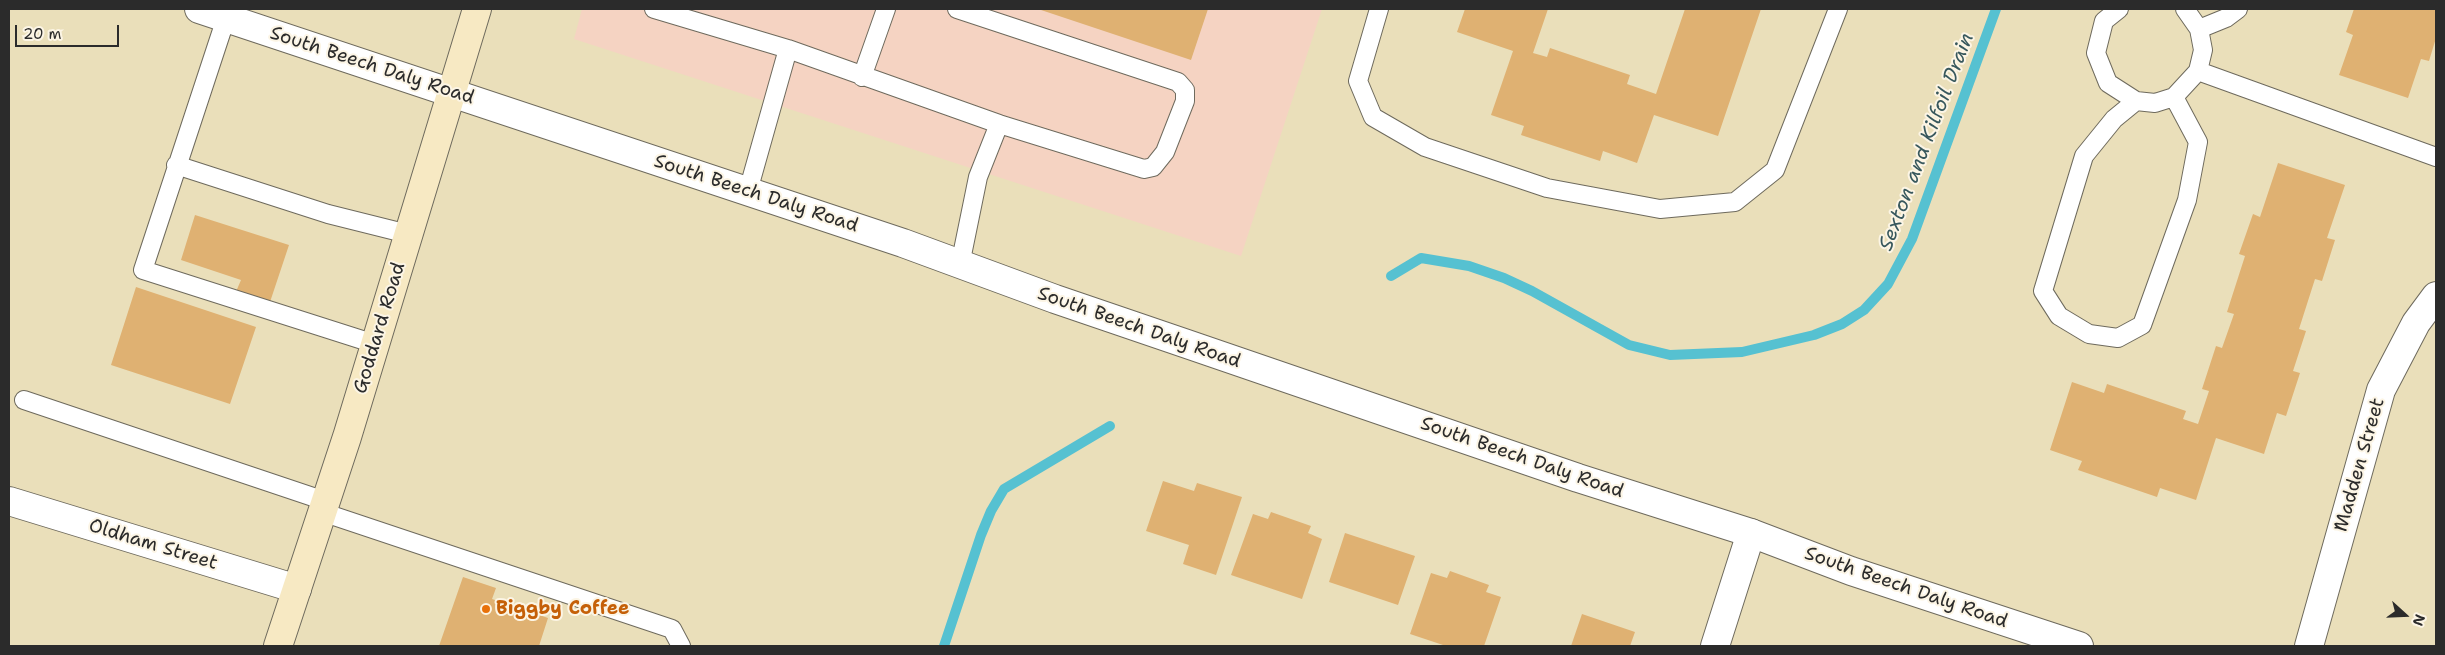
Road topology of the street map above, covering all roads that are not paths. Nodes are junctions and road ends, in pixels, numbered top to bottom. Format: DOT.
graph roads {
  1 [pos="199,9"];
  2 [pos="477,9"];
  3 [pos="654,9"];
  4 [pos="886,9"];
  5 [pos="957,9"];
  6 [pos="1379,9"];
  7 [pos="1838,9"];
  8 [pos="2119,9"];
  9 [pos="2185,9"];
  10 [pos="2238,9"];
  11 [pos="226,18"];
  12 [pos="2199,28"];
  13 [pos="788,49"];
  14 [pos="2198,71"];
  15 [pos="862,77"];
  16 [pos="452,93"];
  17 [pos="2174,97"];
  18 [pos="2136,101"];
  19 [pos="999,124"];
  20 [pos="2436,157"];
  21 [pos="176,165"];
  22 [pos="748,191"];
  23 [pos="408,234"];
  24 [pos="960,265"];
  25 [pos="2436,296"];
  26 [pos="375,344"];
  27 [pos="24,400"];
  28 [pos="9,501"];
  29 [pos="324,507"];
  30 [pos="1751,533"];
  31 [pos="297,589"];
  32 [pos="278,646"];
  33 [pos="681,646"];
  34 [pos="1715,646"];
  35 [pos="2078,646"];
  36 [pos="2310,646"];
  1 -- 11 [label="street, South Beech Daly Road"];
  2 -- 16 [label="main road, Goddard Road"];
  3 -- 13 [label="lane"];
  4 -- 15 [label="lane"];
  5 -- 19 [label="lane"];
  6 -- 7 [label="lane"];
  8 -- 18 [label="lane"];
  9 -- 12 [label="lane"];
  10 -- 12 [label="lane"];
  11 -- 16 [label="street, South Beech Daly Road"];
  11 -- 21 [label="lane"];
  12 -- 14 [label="lane"];
  13 -- 15 [label="lane"];
  13 -- 22 [label="lane"];
  14 -- 17 [label="lane"];
  14 -- 20 [label="lane"];
  15 -- 19 [label="lane"];
  16 -- 22 [label="street, South Beech Daly Road"];
  16 -- 23 [label="main road, Goddard Road"];
  17 -- 18 [label="lane"];
  17 -- 18 [label="lane"];
  19 -- 24 [label="lane"];
  21 -- 23 [label="lane"];
  21 -- 26 [label="lane"];
  22 -- 24 [label="street, South Beech Daly Road"];
  23 -- 26 [label="main road, Goddard Road"];
  24 -- 30 [label="street, South Beech Daly Road"];
  25 -- 36 [label="street, Madden Street"];
  26 -- 29 [label="main road, Goddard Road"];
  27 -- 29 [label="lane"];
  28 -- 31 [label="street, Oldham Street"];
  29 -- 31 [label="main road, Goddard Road"];
  29 -- 33 [label="lane"];
  30 -- 34 [label="street"];
  30 -- 35 [label="street, South Beech Daly Road"];
  31 -- 32 [label="main road, Goddard Road"];
}
